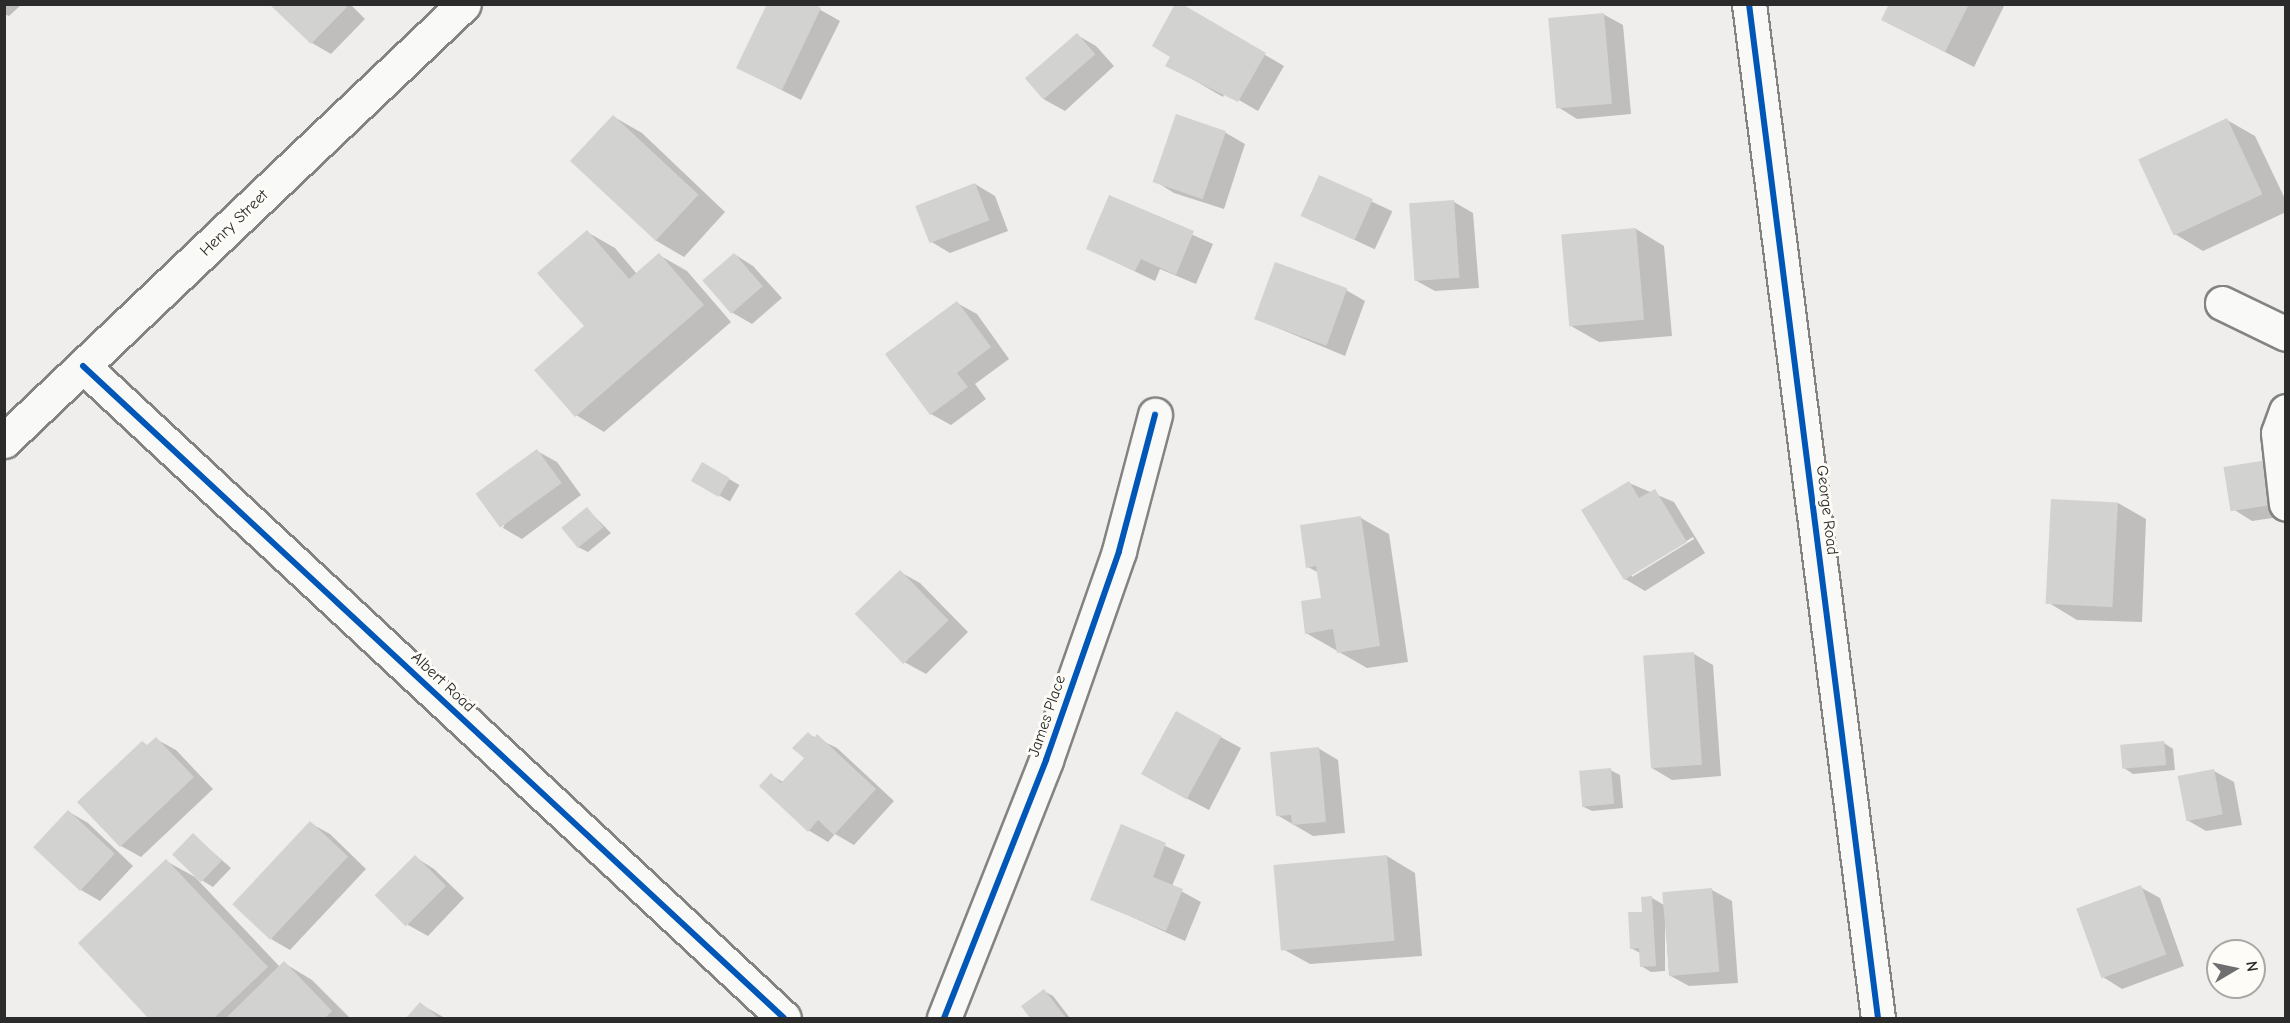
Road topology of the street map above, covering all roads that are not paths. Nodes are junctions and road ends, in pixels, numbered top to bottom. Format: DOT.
graph roads {
  1 [pos="464,4"];
  2 [pos="1749,4"];
  3 [pos="2222,303"];
  4 [pos="2286,334"];
  5 [pos="83,366"];
  6 [pos="2286,411"];
  7 [pos="1155,416"];
  8 [pos="4,441"];
  9 [pos="2286,504"];
  10 [pos="784,1018"];
  11 [pos="944,1018"];
  12 [pos="1878,1018"];
  1 -- 5 [label="street, Henry Street"];
  2 -- 12 [label="street, George Road"];
  3 -- 4 [label="street"];
  5 -- 8 [label="street, Henry Street"];
  5 -- 10 [label="street, Albert Road"];
  6 -- 9 [label="street"];
  7 -- 11 [label="street, James Place"];
}
